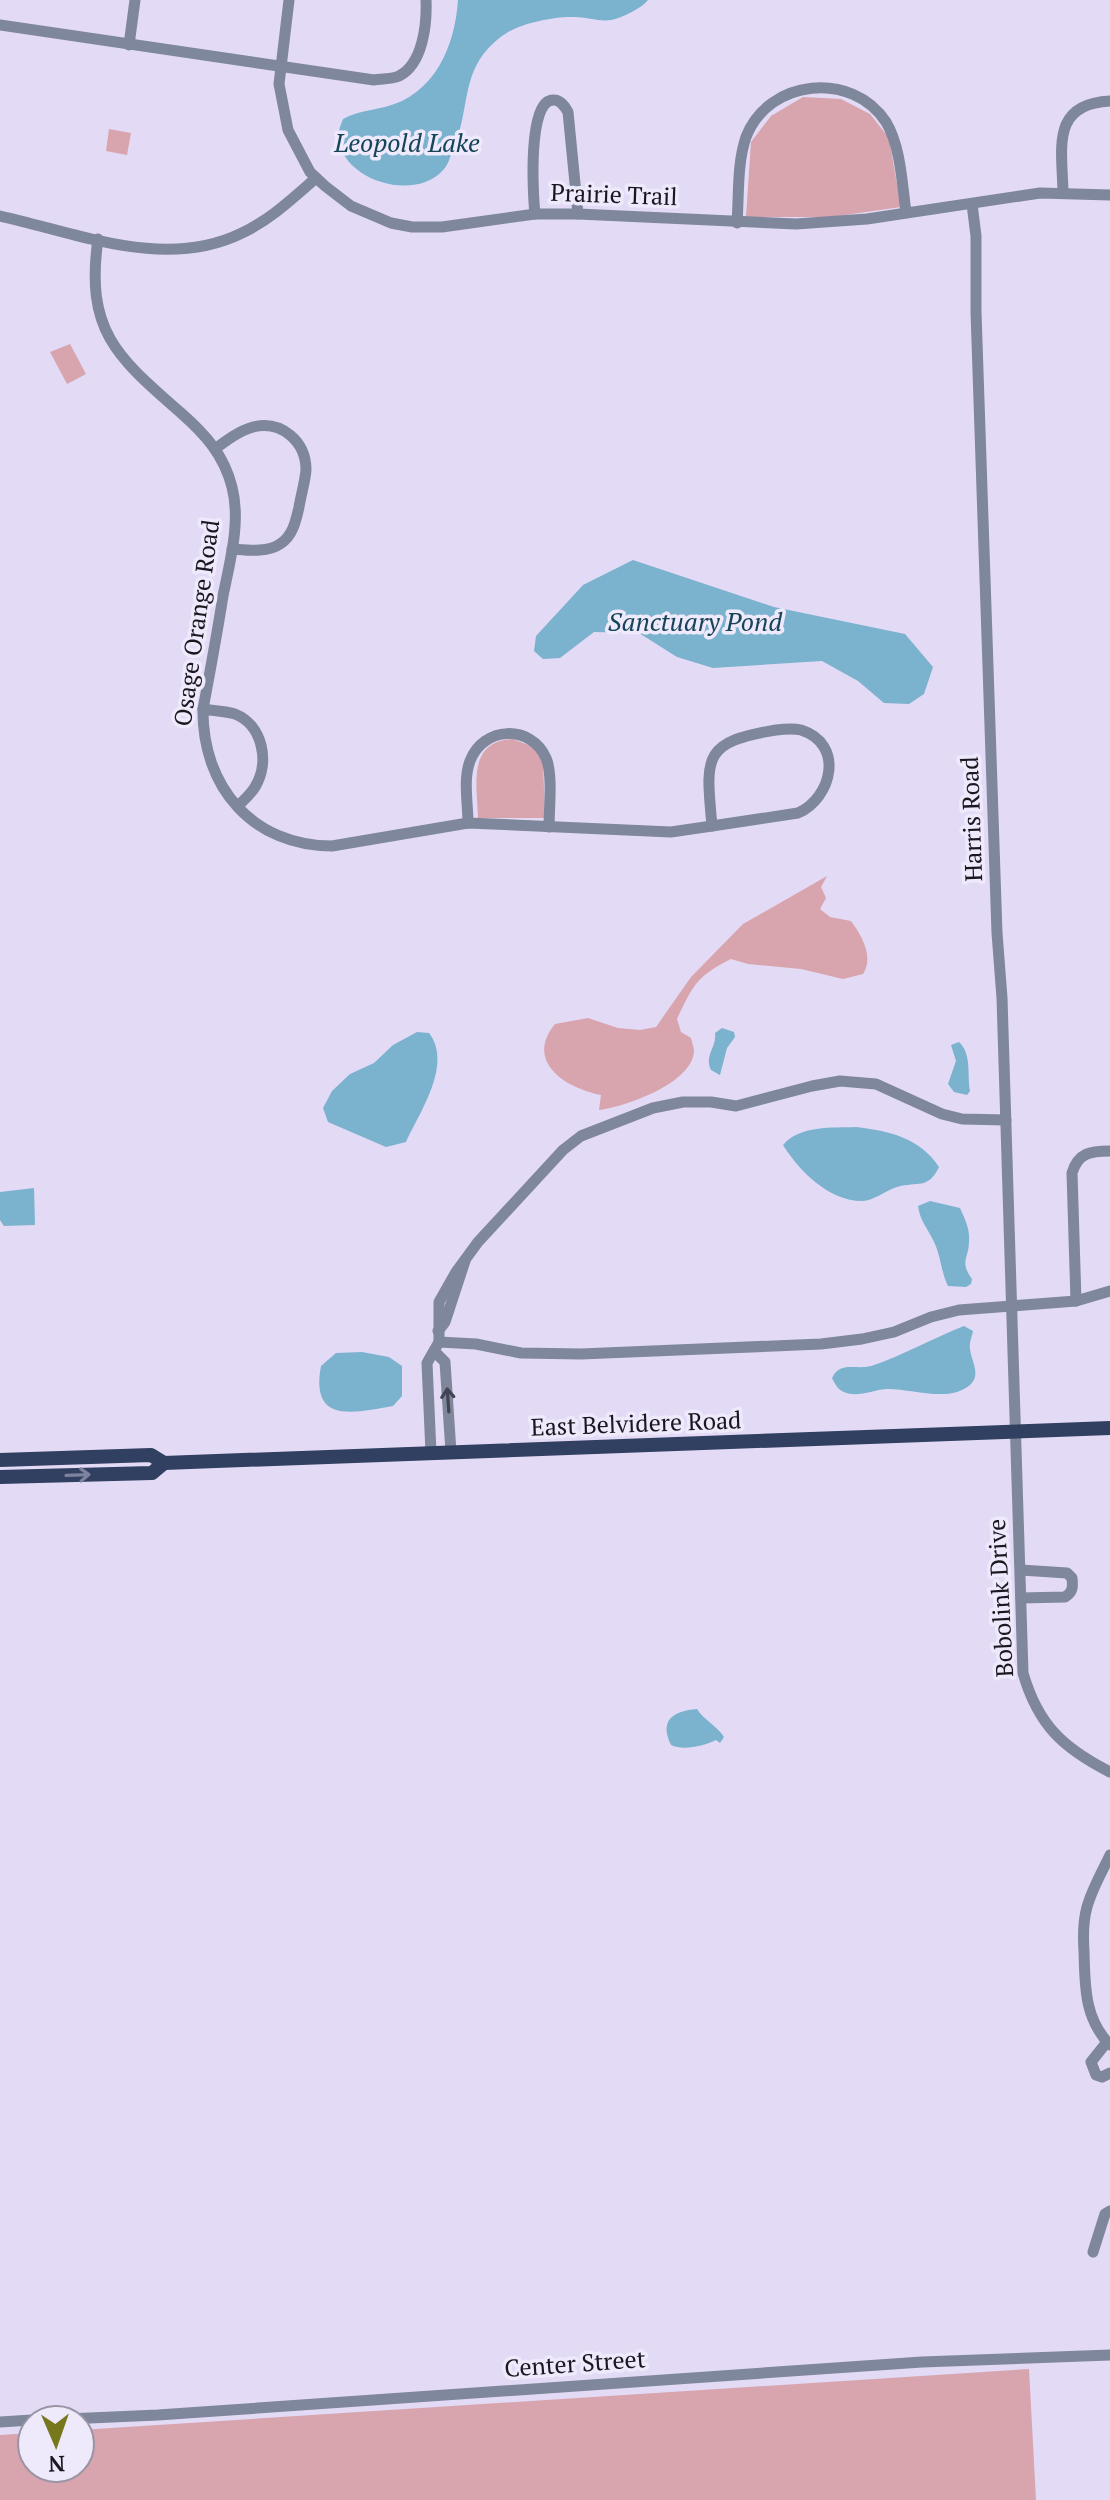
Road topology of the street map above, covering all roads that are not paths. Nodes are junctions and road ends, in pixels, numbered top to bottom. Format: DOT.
graph roads {
  1 [pos="135,0"];
  2 [pos="289,0"];
  3 [pos="426,0"];
  4 [pos="0,25"];
  5 [pos="129,45"];
  6 [pos="280,67"];
  7 [pos="1110,101"];
  8 [pos="316,178"];
  9 [pos="1063,192"];
  10 [pos="1110,195"];
  11 [pos="972,204"];
  12 [pos="906,212"];
  13 [pos="535,214"];
  14 [pos="578,214"];
  15 [pos="0,216"];
  16 [pos="737,223"];
  17 [pos="98,239"];
  18 [pos="215,449"];
  19 [pos="232,549"];
  20 [pos="203,709"];
  21 [pos="238,806"];
  22 [pos="468,823"];
  23 [pos="712,826"];
  24 [pos="549,827"];
  25 [pos="1006,1120"];
  26 [pos="1110,1151"];
  27 [pos="1110,1291"];
  28 [pos="1076,1301"];
  29 [pos="1013,1304"];
  30 [pos="437,1342"];
  31 [pos="1110,1428"];
  32 [pos="1016,1432"];
  33 [pos="451,1452"];
  34 [pos="431,1453"];
  35 [pos="0,1460"];
  36 [pos="164,1463"];
  37 [pos="0,1477"];
  38 [pos="1021,1570"];
  39 [pos="1021,1598"];
  40 [pos="1110,1772"];
  41 [pos="1110,1855"];
  42 [pos="1108,2043"];
  43 [pos="1110,2073"];
  44 [pos="1110,2211"];
  45 [pos="1093,2252"];
  46 [pos="1110,2355"];
  47 [pos="96,2417"];
  1 -- 5 [label="street"];
  2 -- 6 [label="street, Prairie Trail"];
  3 -- 6 [label="street"];
  4 -- 5 [label="street"];
  5 -- 6 [label="street"];
  6 -- 8 [label="street, Prairie Trail"];
  7 -- 9 [label="street"];
  8 -- 13 [label="street, Prairie Trail"];
  8 -- 17 [label="street"];
  9 -- 10 [label="street, Prairie Trail"];
  9 -- 11 [label="street, Prairie Trail"];
  11 -- 12 [label="street, Prairie Trail"];
  11 -- 25 [label="street, Harris Road"];
  12 -- 16 [label="street, Prairie Trail"];
  12 -- 16 [label="street"];
  13 -- 14 [label="street, Prairie Trail"];
  13 -- 14 [label="street"];
  14 -- 16 [label="street, Prairie Trail"];
  15 -- 17 [label="street"];
  17 -- 18 [label="street, Osage Orange Road"];
  18 -- 19 [label="street, Osage Orange Road"];
  18 -- 19 [label="street"];
  19 -- 20 [label="street, Osage Orange Road"];
  20 -- 21 [label="street, Osage Orange Road"];
  20 -- 21 [label="street"];
  21 -- 22 [label="street, Osage Orange Road"];
  22 -- 24 [label="street, Osage Orange Road"];
  22 -- 24 [label="street"];
  23 -- 23 [label="street, Osage Orange Road"];
  23 -- 24 [label="street, Osage Orange Road"];
  25 -- 29 [label="street, Harris Road"];
  25 -- 30 [label="street"];
  26 -- 28 [label="street"];
  27 -- 28 [label="street"];
  28 -- 29 [label="street"];
  29 -- 30 [label="street"];
  29 -- 32 [label="street, Harris Road"];
  33 -- 30 [label="street, one-way"];
  30 -- 34 [label="street"];
  31 -- 32 [label="main road, East Belvidere Road"];
  32 -- 33 [label="main road, East Belvidere Road"];
  32 -- 38 [label="street, Bobolink Drive"];
  33 -- 34 [label="main road, East Belvidere Road"];
  34 -- 36 [label="main road, East Belvidere Road"];
  35 -- 36 [label="main road, East Belvidere Road"];
  37 -- 36 [label="main road, East Belvidere Road, one-way"];
  38 -- 39 [label="street, Bobolink Drive"];
  38 -- 39 [label="street"];
  39 -- 40 [label="street, Bobolink Drive"];
  41 -- 42 [label="street"];
  42 -- 43 [label="street"];
  44 -- 45 [label="street"];
  46 -- 47 [label="street, Center Street"];
}
